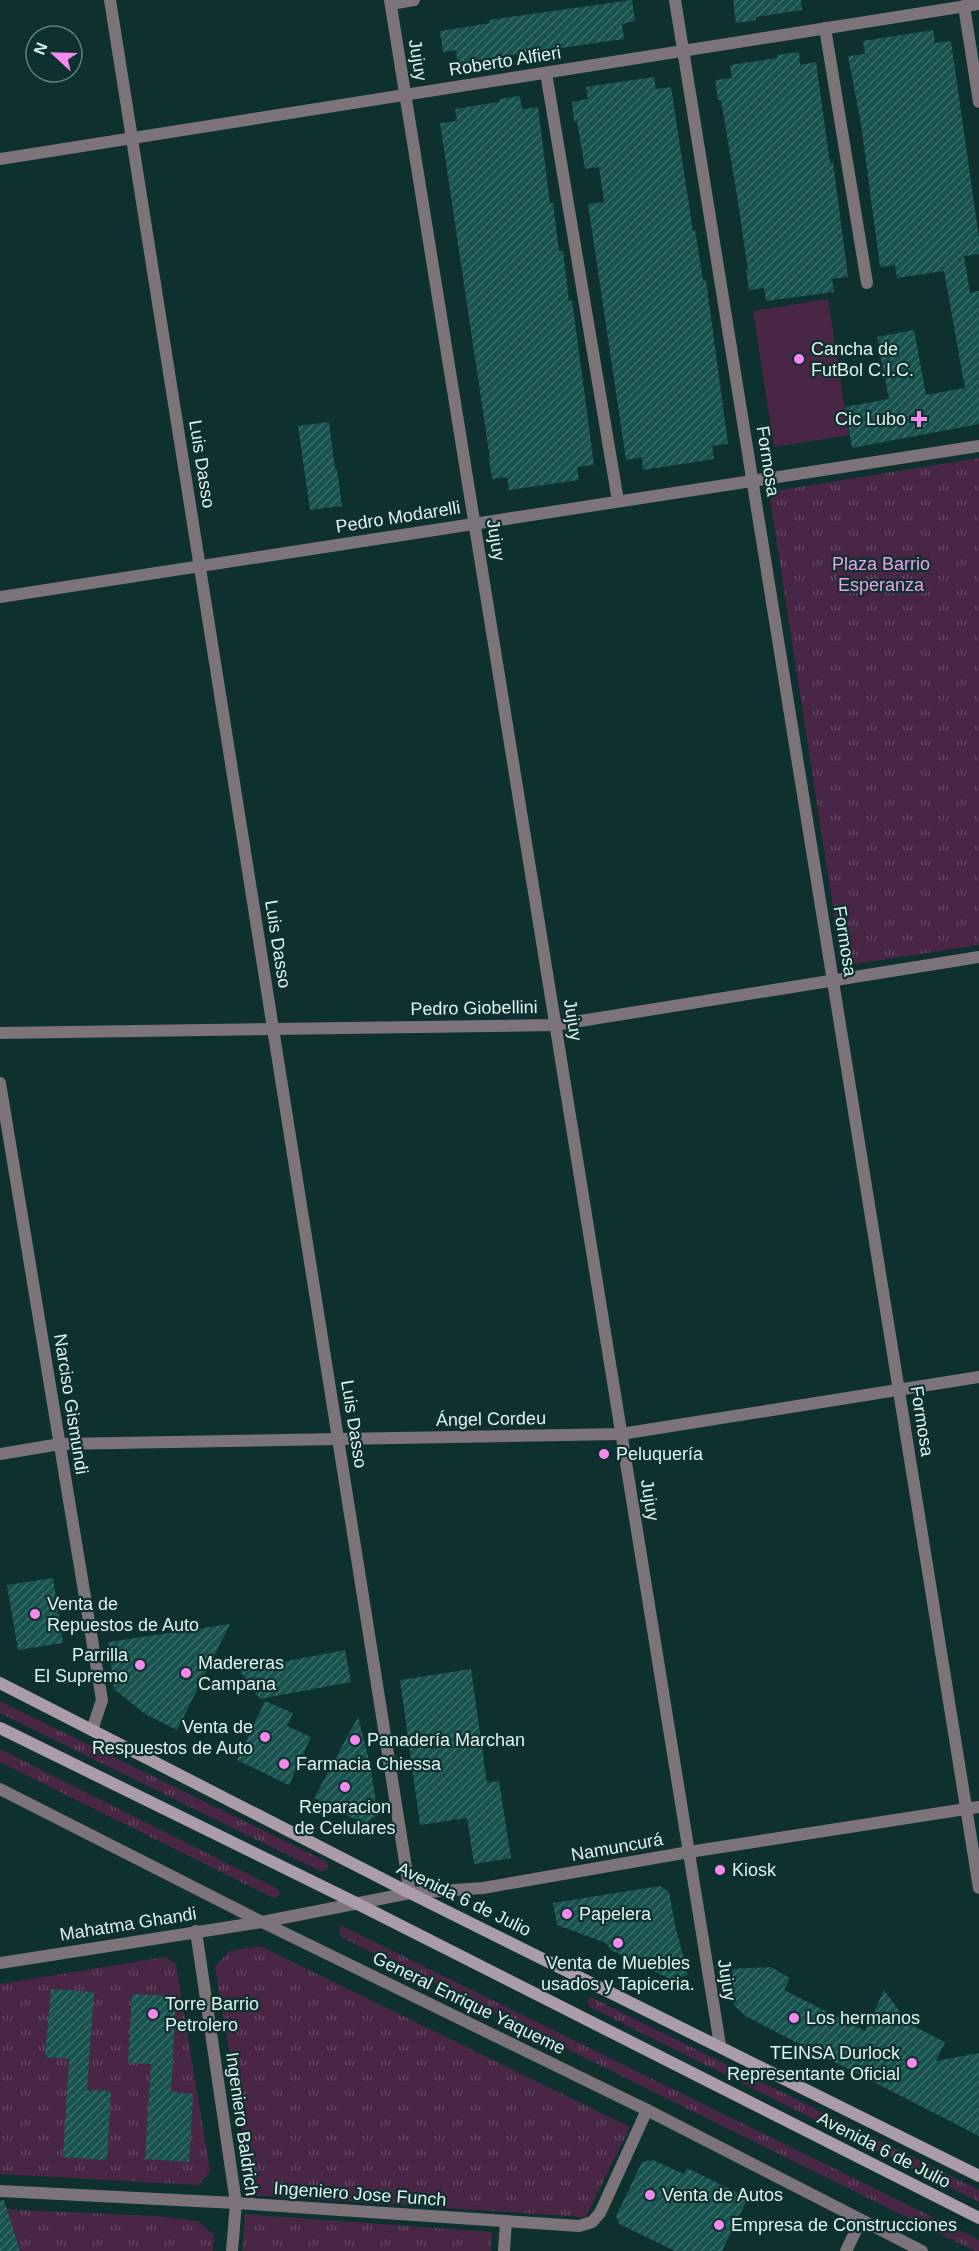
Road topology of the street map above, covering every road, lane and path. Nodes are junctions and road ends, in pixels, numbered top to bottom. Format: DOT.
graph roads {
  1 [pos="110,0"];
  2 [pos="414,0"];
  3 [pos="675,0"];
  4 [pos="391,2"];
  5 [pos="977,3"];
  6 [pos="964,6"];
  7 [pos="825,28"];
  8 [pos="684,51"];
  9 [pos="546,73"];
  10 [pos="406,95"];
  11 [pos="979,102"];
  12 [pos="132,138"];
  13 [pos="0,159"];
  14 [pos="867,283"];
  15 [pos="979,446"];
  16 [pos="753,481"];
  17 [pos="618,501"];
  18 [pos="475,524"];
  19 [pos="200,566"];
  20 [pos="0,597"];
  21 [pos="979,957"];
  22 [pos="833,981"];
  23 [pos="555,1025"];
  24 [pos="273,1029"];
  25 [pos="0,1033"];
  26 [pos="0,1083"];
  27 [pos="979,1377"];
  28 [pos="899,1390"];
  29 [pos="621,1434"];
  30 [pos="339,1440"];
  31 [pos="60,1444"];
  32 [pos="0,1454"];
  33 [pos="0,1683"];
  34 [pos="0,1728"];
  35 [pos="92,1730"];
  36 [pos="0,1790"];
  37 [pos="973,1808"];
  38 [pos="689,1852"];
  39 [pos="979,1888"];
  40 [pos="410,1893"];
  41 [pos="356,1903"];
  42 [pos="261,1922"];
  43 [pos="196,1931"];
  44 [pos="0,1963"];
  45 [pos="720,2045"];
  46 [pos="647,2110"];
  47 [pos="979,2176"];
  48 [pos="0,2191"];
  49 [pos="236,2203"];
  50 [pos="979,2218"];
  51 [pos="861,2220"];
  52 [pos="506,2221"];
  53 [pos="232,2251"];
  54 [pos="504,2251"];
  55 [pos="846,2251"];
  56 [pos="922,2251"];
  1 -- 12 [label="street, Luis Dasso"];
  2 -- 4 [label="street"];
  3 -- 8 [label="street, Formosa"];
  4 -- 10 [label="street, Jujuy"];
  5 -- 6 [label="street, Roberto Alfieri"];
  6 -- 7 [label="street, Roberto Alfieri"];
  6 -- 11 [label="street"];
  7 -- 8 [label="street, Roberto Alfieri"];
  7 -- 14 [label="street"];
  8 -- 9 [label="street, Roberto Alfieri"];
  8 -- 16 [label="street, Formosa"];
  9 -- 10 [label="street, Roberto Alfieri"];
  9 -- 17 [label="street"];
  10 -- 12 [label="street, Roberto Alfieri"];
  10 -- 18 [label="street, Jujuy"];
  12 -- 13 [label="street, Roberto Alfieri"];
  12 -- 19 [label="street, Luis Dasso"];
  15 -- 16 [label="street, Pedro Modarelli"];
  16 -- 17 [label="street, Pedro Modarelli"];
  16 -- 22 [label="street, Formosa"];
  17 -- 18 [label="street, Pedro Modarelli"];
  18 -- 19 [label="street, Pedro Modarelli"];
  18 -- 23 [label="street, Jujuy"];
  19 -- 20 [label="street, Pedro Modarelli"];
  19 -- 24 [label="street, Luis Dasso"];
  21 -- 22 [label="street, Pedro Giobellini"];
  22 -- 23 [label="street, Pedro Giobellini"];
  22 -- 28 [label="street, Formosa"];
  23 -- 24 [label="street, Pedro Giobellini"];
  23 -- 29 [label="street, Jujuy"];
  24 -- 25 [label="street, Pedro Giobellini"];
  24 -- 30 [label="street, Luis Dasso"];
  26 -- 31 [label="street, Narciso Gismundi"];
  27 -- 28 [label="street, Ángel Cordeu"];
  28 -- 29 [label="street, Ángel Cordeu"];
  28 -- 37 [label="street, Formosa"];
  29 -- 30 [label="street, Ángel Cordeu"];
  29 -- 38 [label="street, Jujuy"];
  30 -- 31 [label="street, Ángel Cordeu"];
  30 -- 40 [label="street, Luis Dasso"];
  31 -- 32 [label="street, Ángel Cordeu"];
  31 -- 35 [label="street, Narciso Gismundi"];
  33 -- 35 [label="main road, Avenida 6 de Julio"];
  34 -- 41 [label="main road, Avenida 6 de Julio"];
  35 -- 40 [label="main road, Avenida 6 de Julio"];
  36 -- 42 [label="street, General Enrique Yaqueme"];
  37 -- 38 [label="street, Namuncurá"];
  37 -- 39 [label="street, Formosa"];
  38 -- 40 [label="street, Namuncurá"];
  38 -- 45 [label="street, Jujuy"];
  40 -- 41 [label="street, Namuncurá"];
  40 -- 45 [label="main road, Avenida 6 de Julio"];
  41 -- 42 [label="street, Namuncurá"];
  41 -- 50 [label="main road, Avenida 6 de Julio"];
  42 -- 43 [label="street, Mahatma Ghandi"];
  42 -- 46 [label="street, General Enrique Yaqueme"];
  43 -- 44 [label="street, Mahatma Ghandi"];
  43 -- 49 [label="street, Ingeniero Baldrich"];
  45 -- 47 [label="main road, Avenida 6 de Julio"];
  46 -- 51 [label="street, General Enrique Yaqueme"];
  46 -- 52 [label="street, Ingeniero Jose Funch"];
  48 -- 49 [label="street, Ingeniero Jose Funch"];
  49 -- 52 [label="street, Ingeniero Jose Funch"];
  49 -- 53 [label="street, Ingeniero Baldrich"];
  51 -- 55 [label="street"];
  51 -- 56 [label="street, General Enrique Yaqueme"];
  52 -- 54 [label="street"];
}
